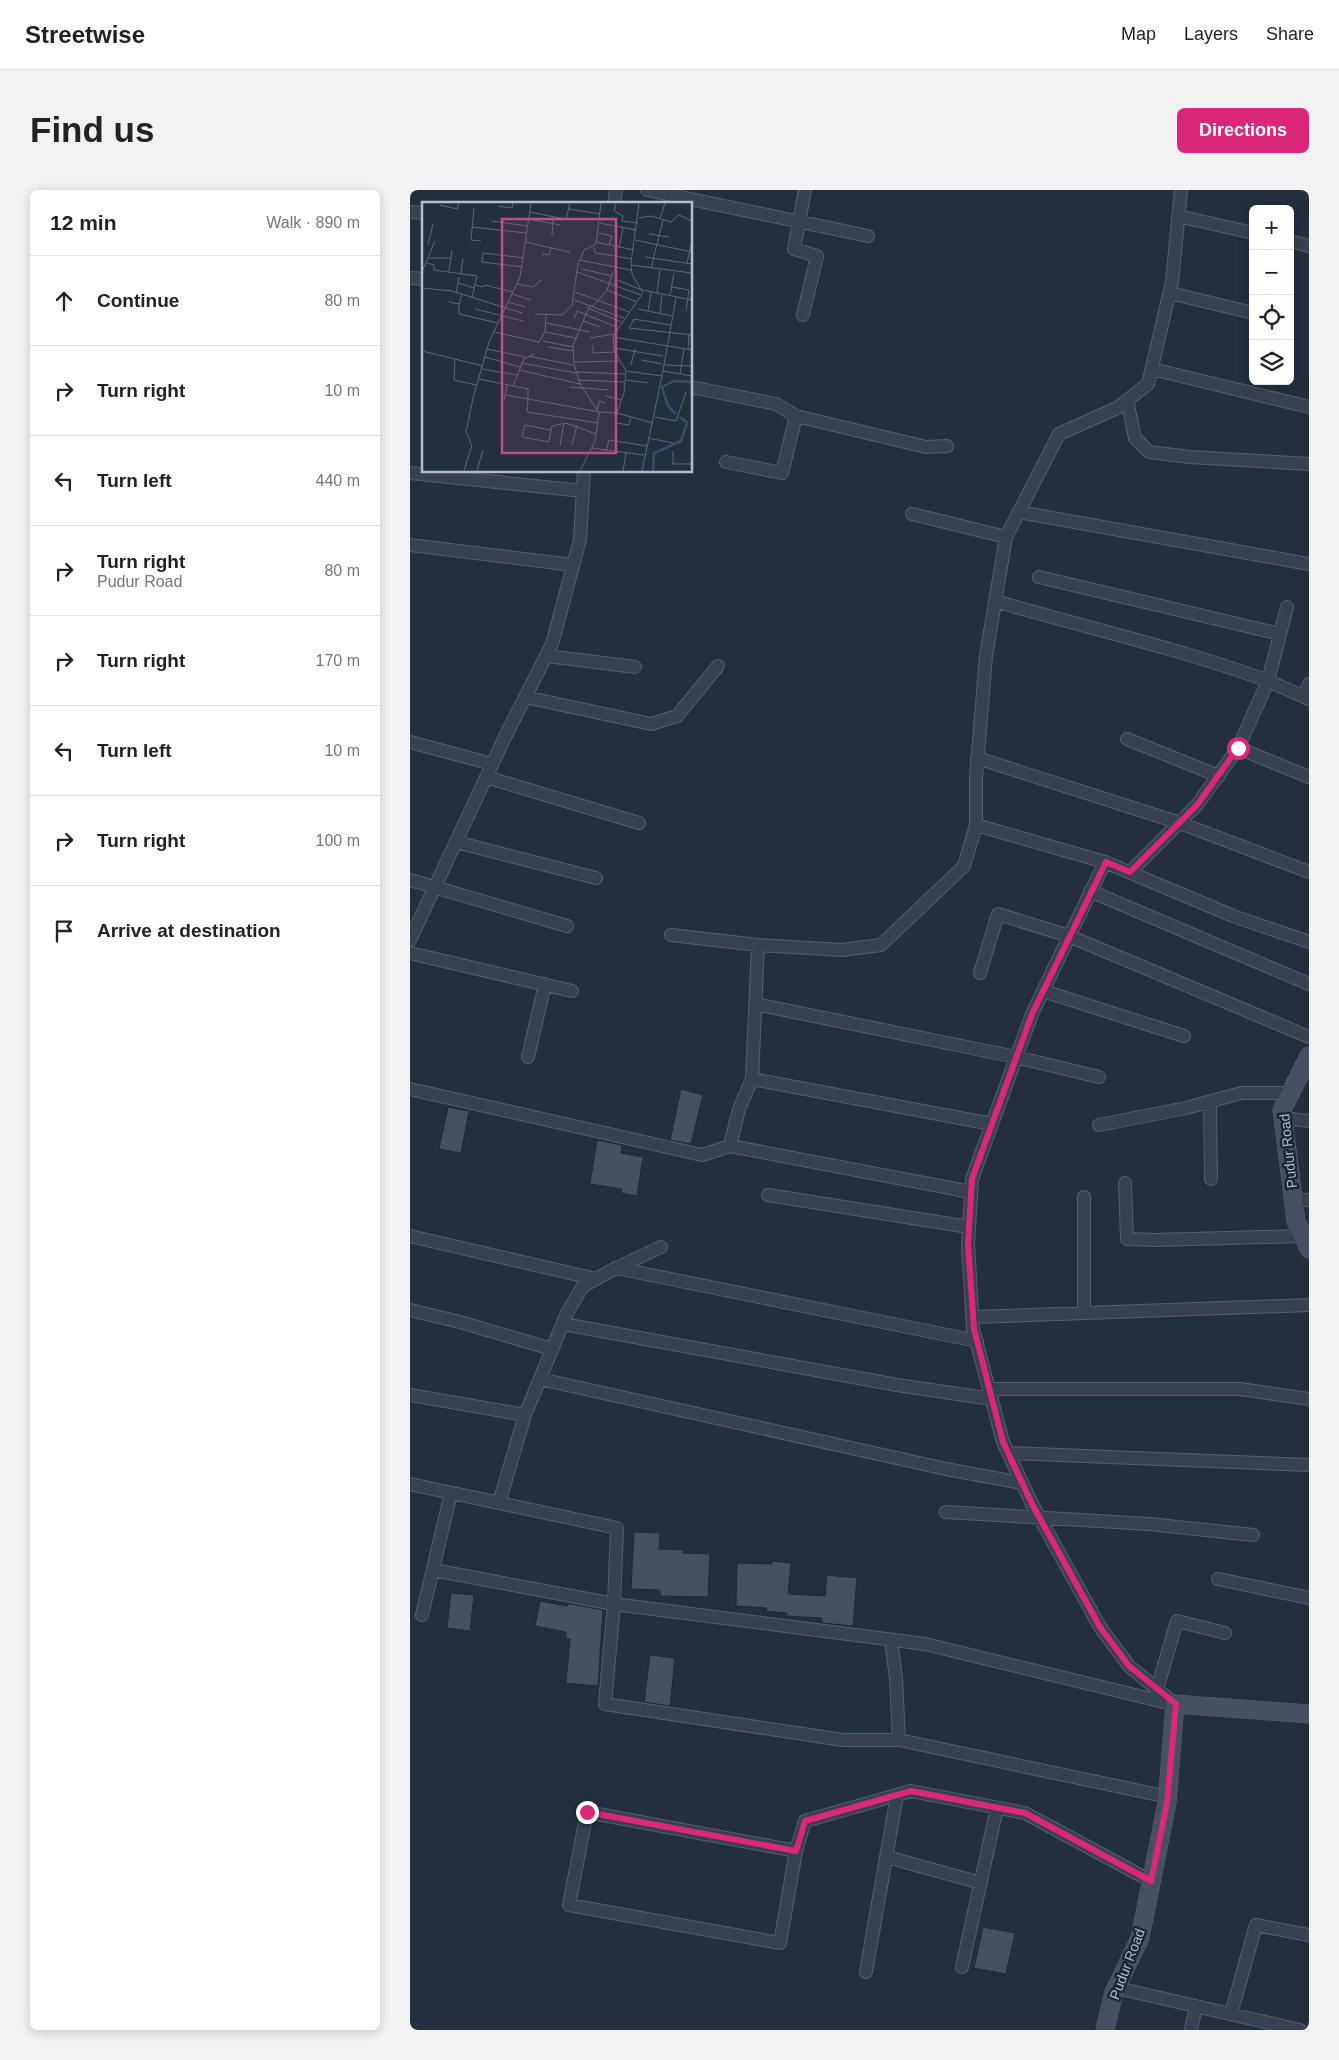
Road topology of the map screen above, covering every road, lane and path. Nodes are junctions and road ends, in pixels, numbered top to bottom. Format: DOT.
graph roads {
  1 [pos="647,190"];
  2 [pos="805,190"];
  3 [pos="1181,190"];
  4 [pos="1178,216"];
  5 [pos="799,221"];
  6 [pos="1249,232"];
  7 [pos="868,236"];
  8 [pos="1294,243"];
  9 [pos="1309,246"];
  10 [pos="1170,293"];
  11 [pos="1249,312"];
  12 [pos="803,315"];
  13 [pos="1152,369"];
  14 [pos="692,387"];
  15 [pos="1251,387"];
  16 [pos="1126,400"];
  17 [pos="1309,407"];
  18 [pos="796,416"];
  19 [pos="947,446"];
  20 [pos="726,462"];
  21 [pos="1309,464"];
  22 [pos="584,472"];
  23 [pos="410,473"];
  24 [pos="583,491"];
  25 [pos="1019,512"];
  26 [pos="912,514"];
  27 [pos="1006,537"];
  28 [pos="410,545"];
  29 [pos="1309,564"];
  30 [pos="573,565"];
  31 [pos="1039,577"];
  32 [pos="995,601"];
  33 [pos="1287,607"];
  34 [pos="1280,634"];
  35 [pos="547,656"];
  36 [pos="718,666"];
  37 [pos="635,667"];
  38 [pos="1268,681"];
  39 [pos="1309,684"];
  40 [pos="525,697"];
  41 [pos="1306,698"];
  42 [pos="1126,739"];
  43 [pos="410,742"];
  44 [pos="1238,748"];
  45 [pos="977,758"];
  46 [pos="492,764"];
  47 [pos="1219,776"];
  48 [pos="1309,776"];
  49 [pos="486,777"];
  50 [pos="639,823"];
  51 [pos="1180,823"];
  52 [pos="976,825"];
  53 [pos="456,842"];
  54 [pos="1106,862"];
  55 [pos="1130,872"];
  56 [pos="1309,872"];
  57 [pos="596,878"];
  58 [pos="410,880"];
  59 [pos="434,888"];
  60 [pos="1090,891"];
  61 [pos="567,926"];
  62 [pos="671,935"];
  63 [pos="1069,936"];
  64 [pos="410,940"];
  65 [pos="1309,942"];
  66 [pos="758,945"];
  67 [pos="410,953"];
  68 [pos="980,973"];
  69 [pos="545,984"];
  70 [pos="1309,984"];
  71 [pos="572,991"];
  72 [pos="1043,991"];
  73 [pos="756,1004"];
  74 [pos="1184,1036"];
  75 [pos="1309,1037"];
  76 [pos="1309,1056"];
  77 [pos="528,1057"];
  78 [pos="1016,1057"];
  79 [pos="1099,1077"];
  80 [pos="752,1079"];
  81 [pos="410,1089"];
  82 [pos="1290,1093"];
  83 [pos="1210,1102"];
  84 [pos="1283,1118"];
  85 [pos="1309,1121"];
  86 [pos="992,1124"];
  87 [pos="1099,1125"];
  88 [pos="730,1146"];
  89 [pos="1211,1179"];
  90 [pos="1125,1183"];
  91 [pos="971,1192"];
  92 [pos="768,1195"];
  93 [pos="1084,1197"];
  94 [pos="1301,1200"];
  95 [pos="969,1227"];
  96 [pos="410,1236"];
  97 [pos="1306,1243"];
  98 [pos="661,1247"];
  99 [pos="616,1268"];
  100 [pos="596,1279"];
  101 [pos="1309,1305"];
  102 [pos="410,1310"];
  103 [pos="1084,1313"];
  104 [pos="972,1317"];
  105 [pos="562,1324"];
  106 [pos="976,1341"];
  107 [pos="552,1349"];
  108 [pos="540,1379"];
  109 [pos="990,1394"];
  110 [pos="410,1395"];
  111 [pos="1309,1399"];
  112 [pos="525,1415"];
  113 [pos="1008,1453"];
  114 [pos="1309,1465"];
  115 [pos="1022,1483"];
  116 [pos="410,1484"];
  117 [pos="451,1493"];
  118 [pos="499,1503"];
  119 [pos="946,1512"];
  120 [pos="1039,1517"];
  121 [pos="1253,1535"];
  122 [pos="433,1570"];
  123 [pos="1218,1579"];
  124 [pos="1309,1598"];
  125 [pos="614,1604"];
  126 [pos="422,1615"];
  127 [pos="1225,1633"];
  128 [pos="891,1640"];
  129 [pos="1157,1689"];
  130 [pos="1176,1704"];
  131 [pos="1309,1714"];
  132 [pos="899,1740"];
  133 [pos="897,1795"];
  134 [pos="1168,1797"];
  135 [pos="997,1808"];
  136 [pos="796,1851"];
  137 [pos="886,1857"];
  138 [pos="1151,1881"];
  139 [pos="981,1883"];
  140 [pos="1309,1934"];
  141 [pos="962,1967"];
  142 [pos="866,1972"];
  143 [pos="1117,1988"];
  144 [pos="1196,2006"];
  145 [pos="1231,2014"];
  146 [pos="1104,2030"];
  147 [pos="1191,2030"];
  148 [pos="1300,2030"];
  1 -- 5 [label="street"];
  2 -- 5 [label="street"];
  3 -- 4 [label="street"];
  4 -- 6 [label="street"];
  4 -- 10 [label="street"];
  5 -- 7 [label="street"];
  5 -- 12 [label="street"];
  8 -- 9 [label="street"];
  10 -- 11 [label="street"];
  10 -- 13 [label="street"];
  13 -- 15 [label="street"];
  13 -- 16 [label="street"];
  14 -- 18 [label="street"];
  15 -- 17 [label="street"];
  16 -- 21 [label="street"];
  16 -- 25 [label="street"];
  18 -- 19 [label="street"];
  18 -- 20 [label="street"];
  22 -- 24 [label="street"];
  23 -- 24 [label="street"];
  24 -- 30 [label="street"];
  25 -- 27 [label="street"];
  25 -- 29 [label="street"];
  26 -- 27 [label="street"];
  27 -- 32 [label="street"];
  28 -- 30 [label="street"];
  30 -- 35 [label="street"];
  31 -- 34 [label="street"];
  32 -- 38 [label="street"];
  32 -- 45 [label="street"];
  33 -- 34 [label="street"];
  34 -- 38 [label="street"];
  35 -- 37 [label="street"];
  35 -- 40 [label="street"];
  36 -- 40 [label="street"];
  38 -- 41 [label="street"];
  38 -- 44 [label="street"];
  39 -- 41 [label="street"];
  40 -- 46 [label="street"];
  42 -- 47 [label="street"];
  43 -- 46 [label="street"];
  44 -- 47 [label="street"];
  44 -- 48 [label="street"];
  45 -- 51 [label="street"];
  45 -- 52 [label="street"];
  46 -- 49 [label="street"];
  47 -- 51 [label="street"];
  49 -- 50 [label="street"];
  49 -- 53 [label="street"];
  51 -- 55 [label="street"];
  51 -- 56 [label="street"];
  52 -- 54 [label="street"];
  52 -- 66 [label="street"];
  53 -- 57 [label="street"];
  53 -- 59 [label="street"];
  54 -- 55 [label="street"];
  54 -- 60 [label="street"];
  55 -- 65 [label="street"];
  58 -- 59 [label="street"];
  59 -- 61 [label="street"];
  59 -- 64 [label="street"];
  60 -- 63 [label="street"];
  60 -- 70 [label="street"];
  62 -- 66 [label="street"];
  63 -- 68 [label="street"];
  63 -- 72 [label="street"];
  63 -- 75 [label="street"];
  66 -- 73 [label="street"];
  67 -- 69 [label="street"];
  69 -- 71 [label="street"];
  69 -- 77 [label="street"];
  72 -- 74 [label="street"];
  72 -- 78 [label="street"];
  73 -- 78 [label="street"];
  73 -- 80 [label="street"];
  76 -- 82 [label="street, Pudur Road"];
  78 -- 79 [label="street"];
  78 -- 86 [label="street"];
  80 -- 86 [label="street"];
  80 -- 88 [label="street"];
  81 -- 88 [label="street"];
  82 -- 83 [label="street"];
  82 -- 84 [label="street, Pudur Road"];
  83 -- 87 [label="street"];
  83 -- 89 [label="street"];
  84 -- 85 [label="street"];
  84 -- 94 [label="street, Pudur Road"];
  86 -- 91 [label="street"];
  88 -- 91 [label="street"];
  90 -- 97 [label="street"];
  91 -- 95 [label="street"];
  92 -- 95 [label="street"];
  93 -- 103 [label="street"];
  94 -- 97 [label="street, Pudur Road"];
  95 -- 104 [label="street"];
  96 -- 100 [label="street"];
  98 -- 99 [label="street"];
  99 -- 100 [label="street"];
  99 -- 106 [label="street"];
  100 -- 105 [label="street"];
  101 -- 103 [label="street"];
  102 -- 107 [label="street"];
  103 -- 104 [label="street"];
  104 -- 106 [label="street"];
  105 -- 107 [label="street"];
  105 -- 109 [label="street"];
  106 -- 109 [label="street"];
  107 -- 108 [label="street"];
  108 -- 112 [label="street"];
  108 -- 115 [label="street"];
  109 -- 111 [label="street"];
  109 -- 113 [label="street"];
  110 -- 112 [label="street"];
  112 -- 118 [label="street"];
  113 -- 114 [label="street"];
  113 -- 115 [label="street"];
  115 -- 120 [label="street"];
  116 -- 117 [label="street"];
  117 -- 118 [label="street"];
  117 -- 122 [label="street"];
  118 -- 125 [label="street"];
  119 -- 120 [label="street"];
  120 -- 121 [label="street"];
  120 -- 129 [label="street"];
  122 -- 125 [label="street"];
  122 -- 126 [label="street"];
  123 -- 124 [label="street"];
  125 -- 128 [label="street"];
  125 -- 132 [label="street"];
  127 -- 129 [label="street"];
  128 -- 130 [label="street"];
  128 -- 132 [label="street"];
  129 -- 130 [label="street"];
  130 -- 131 [label="street"];
  130 -- 134 [label="street, Pudur Road"];
  132 -- 134 [label="street"];
  133 -- 135 [label="street"];
  133 -- 136 [label="street"];
  133 -- 137 [label="street"];
  134 -- 138 [label="street, Pudur Road"];
  135 -- 138 [label="street"];
  135 -- 139 [label="street"];
  136 -- 136 [label="street"];
  137 -- 139 [label="street"];
  137 -- 142 [label="street"];
  138 -- 143 [label="street, Pudur Road"];
  139 -- 141 [label="street"];
  140 -- 145 [label="street"];
  143 -- 144 [label="street"];
  143 -- 146 [label="street, Pudur Road"];
  144 -- 145 [label="street"];
  144 -- 147 [label="street"];
  145 -- 148 [label="street"];
}
